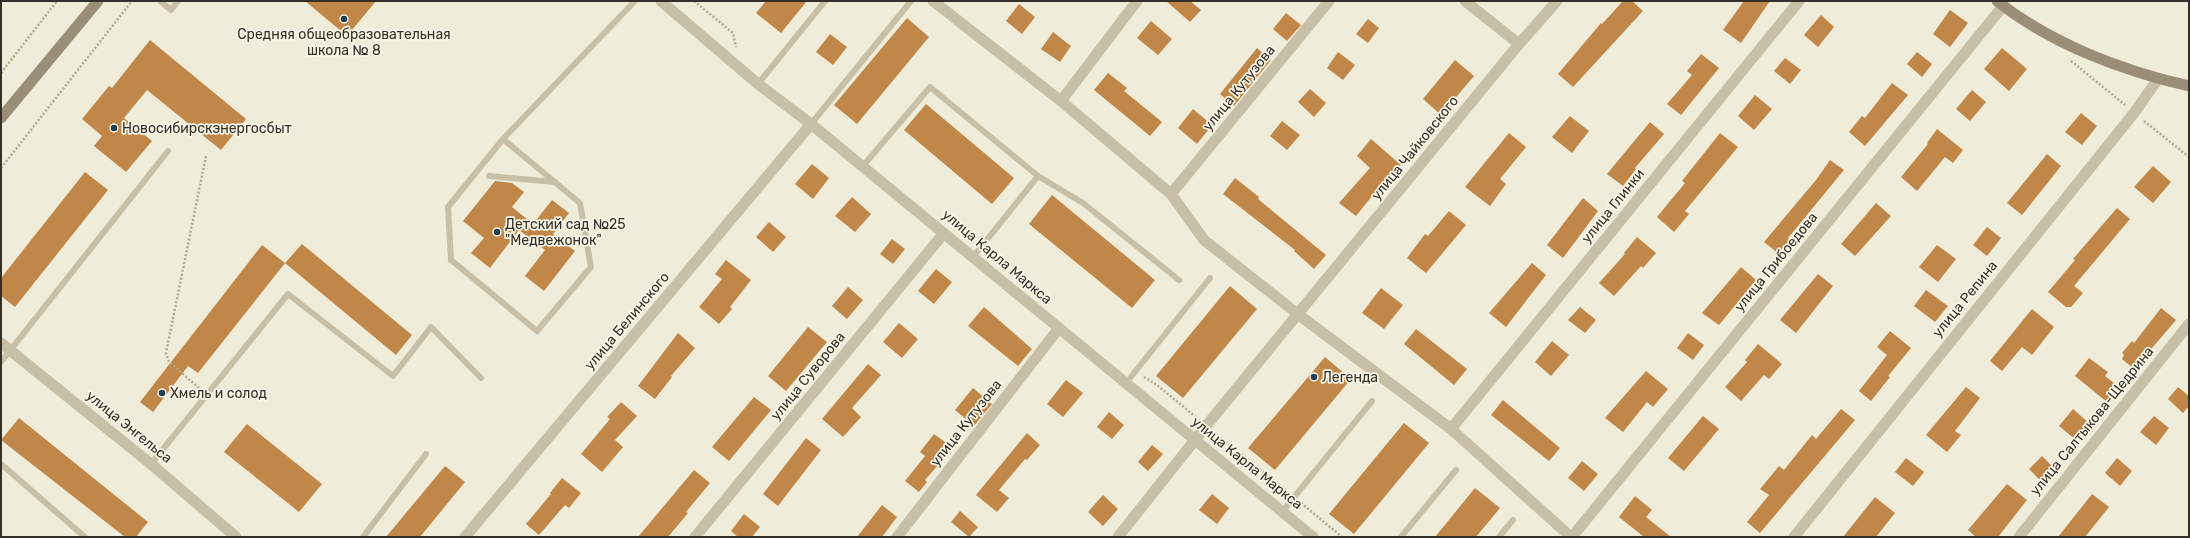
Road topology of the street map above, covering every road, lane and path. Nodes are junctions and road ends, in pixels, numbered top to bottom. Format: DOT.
graph roads {
  1 [pos="57,1"];
  2 [pos="98,1"];
  3 [pos="132,1"];
  4 [pos="160,1"];
  5 [pos="178,1"];
  6 [pos="635,1"];
  7 [pos="661,1"];
  8 [pos="825,1"];
  9 [pos="912,1"];
  10 [pos="933,1"];
  11 [pos="1137,1"];
  12 [pos="1330,1"];
  13 [pos="1465,1"];
  14 [pos="1557,1"];
  15 [pos="1799,1"];
  16 [pos="2002,3"];
  17 [pos="1519,44"];
  18 [pos="2069,59"];
  19 [pos="1,73"];
  20 [pos="2158,79"];
  21 [pos="758,84"];
  22 [pos="2189,86"];
  23 [pos="1060,101"];
  24 [pos="2134,113"];
  25 [pos="1,118"];
  26 [pos="811,124"];
  27 [pos="503,139"];
  28 [pos="168,151"];
  29 [pos="206,156"];
  30 [pos="2189,157"];
  31 [pos="863,166"];
  32 [pos="1,168"];
  33 [pos="490,176"];
  34 [pos="1038,176"];
  35 [pos="555,182"];
  36 [pos="1171,194"];
  37 [pos="944,233"];
  38 [pos="973,257"];
  39 [pos="1210,278"];
  40 [pos="1179,280"];
  41 [pos="1299,315"];
  42 [pos="2189,324"];
  43 [pos="1059,328"];
  44 [pos="1,343"];
  45 [pos="10,351"];
  46 [pos="1,362"];
  47 [pos="481,378"];
  48 [pos="1126,383"];
  49 [pos="207,394"];
  50 [pos="1372,401"];
  51 [pos="1451,429"];
  52 [pos="1195,440"];
  53 [pos="426,454"];
  54 [pos="1,464"];
  55 [pos="151,464"];
  56 [pos="1456,470"];
  57 [pos="1282,512"];
  58 [pos="1513,520"];
  59 [pos="84,537"];
  60 [pos="236,537"];
  61 [pos="363,537"];
  62 [pos="465,537"];
  63 [pos="695,537"];
  64 [pos="897,537"];
  65 [pos="1118,537"];
  66 [pos="1313,537"];
  67 [pos="1401,537"];
  68 [pos="1499,537"];
  69 [pos="1572,537"];
  70 [pos="1794,537"];
  71 [pos="2018,537"];
  1 -- 19 [label="path"];
  2 -- 25 [label="main road"];
  3 -- 32 [label="path"];
  4 -- 5 [label="lane"];
  6 -- 27 [label="lane"];
  7 -- 21 [label="street, улица Карла Маркса"];
  8 -- 21 [label="lane"];
  9 -- 26 [label="lane"];
  10 -- 23 [label="street"];
  11 -- 23 [label="street"];
  12 -- 36 [label="street, улица Кутузова"];
  13 -- 17 [label="street"];
  14 -- 17 [label="street, улица Чайковского"];
  15 -- 51 [label="street, улица Глинки"];
  16 -- 20 [label="main road"];
  16 -- 69 [label="street, улица Грибоедова"];
  17 -- 41 [label="street, улица Чайковского"];
  18 -- 24 [label="path"];
  20 -- 22 [label="main road"];
  20 -- 24 [label="street, улица Репина"];
  21 -- 26 [label="street, улица Карла Маркса"];
  23 -- 36 [label="street"];
  24 -- 30 [label="path"];
  24 -- 70 [label="street, улица Репина"];
  26 -- 31 [label="street, улица Карла Маркса"];
  26 -- 62 [label="street, улица Белинского"];
  27 -- 35 [label="lane"];
  27 -- 35 [label="lane"];
  28 -- 45 [label="lane"];
  29 -- 49 [label="path"];
  31 -- 34 [label="lane"];
  31 -- 37 [label="street, улица Карла Маркса"];
  33 -- 35 [label="lane"];
  34 -- 38 [label="lane"];
  34 -- 40 [label="lane"];
  36 -- 41 [label="street"];
  37 -- 38 [label="street, улица Карла Маркса"];
  37 -- 63 [label="street, улица Суворова"];
  38 -- 43 [label="street, улица Карла Маркса"];
  39 -- 48 [label="lane"];
  41 -- 51 [label="street"];
  41 -- 52 [label="street, улица Чайковского"];
  42 -- 71 [label="street, улица Салтыкова-Щедрина"];
  43 -- 48 [label="street, улица Карла Маркса"];
  43 -- 64 [label="street, улица Кутузова"];
  44 -- 45 [label="street, улица Энгельса"];
  45 -- 46 [label="lane"];
  45 -- 55 [label="street, улица Энгельса"];
  47 -- 49 [label="lane"];
  48 -- 52 [label="street, улица Карла Маркса"];
  49 -- 55 [label="lane"];
  50 -- 57 [label="lane"];
  51 -- 69 [label="street"];
  52 -- 57 [label="street, улица Карла Маркса"];
  52 -- 65 [label="street"];
  53 -- 61 [label="lane"];
  54 -- 59 [label="lane"];
  55 -- 60 [label="street, улица Энгельса"];
  56 -- 67 [label="lane"];
  57 -- 66 [label="street, улица Карла Маркса"];
  58 -- 68 [label="lane"];
}
